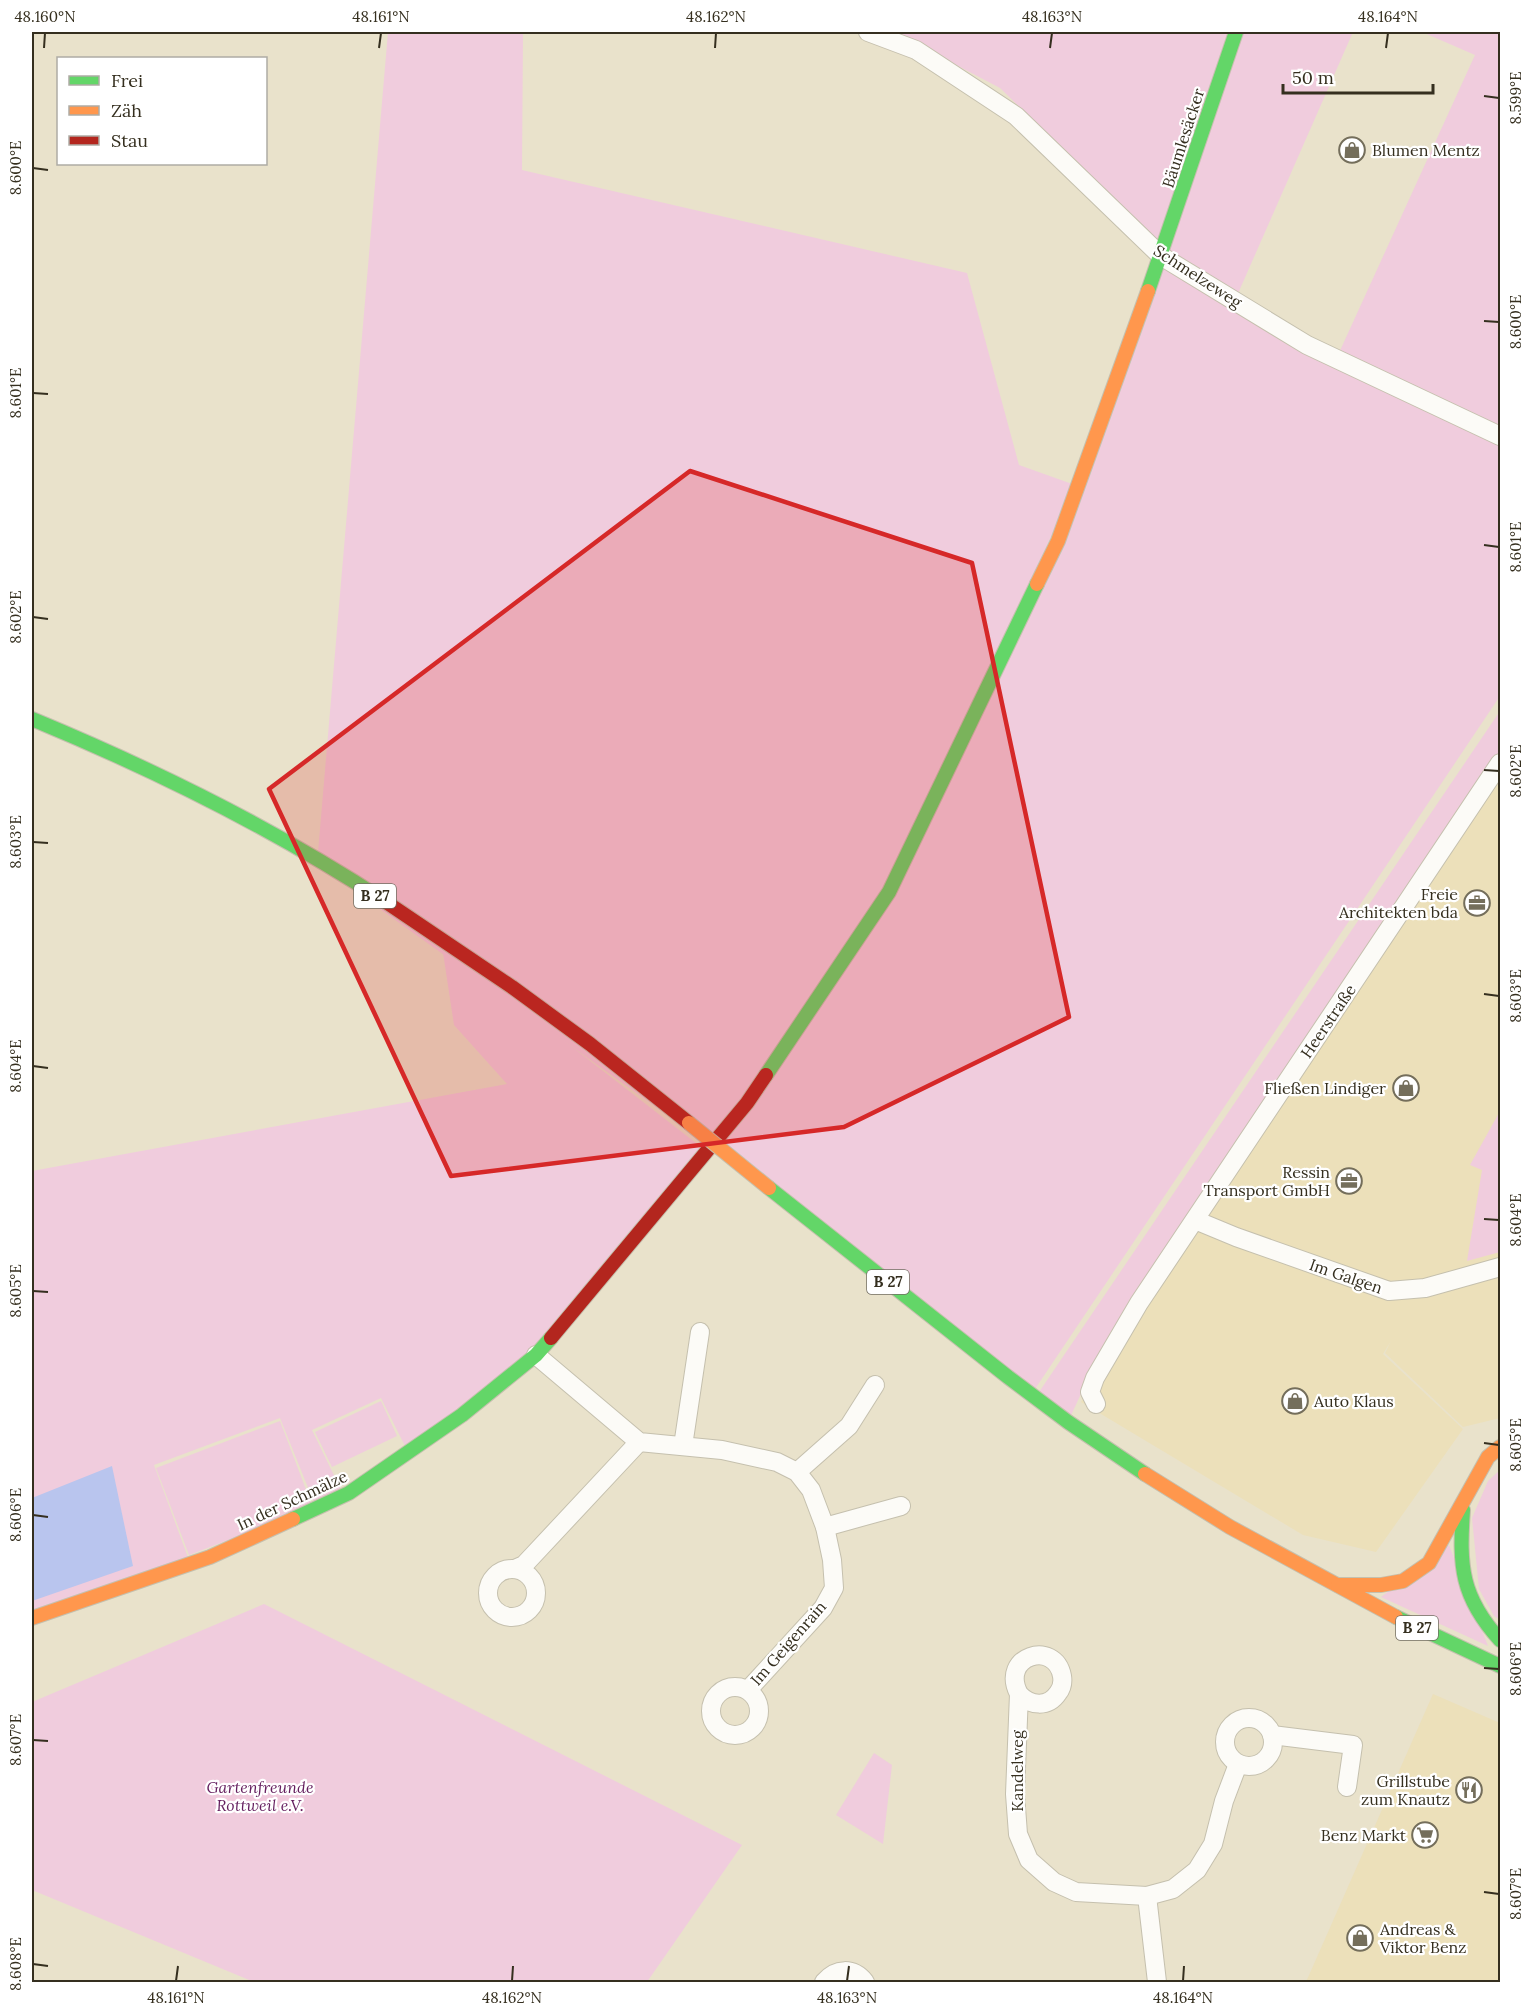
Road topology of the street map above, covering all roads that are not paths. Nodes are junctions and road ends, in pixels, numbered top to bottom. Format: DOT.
graph roads {
  1 [pos="868,32"];
  2 [pos="1236,32"];
  3 [pos="1161,256"];
  4 [pos="1500,436"];
  5 [pos="32,719"];
  6 [pos="1500,763"];
  7 [pos="1195,1220"];
  8 [pos="1500,1267"];
  9 [pos="700,1332"];
  10 [pos="536,1355"];
  11 [pos="875,1385"];
  12 [pos="1096,1404"];
  13 [pos="639,1442"];
  14 [pos="683,1446"];
  15 [pos="1500,1447"];
  16 [pos="797,1472"];
  17 [pos="1463,1502"];
  18 [pos="900,1506"];
  19 [pos="825,1527"];
  20 [pos="517,1569"];
  21 [pos="1335,1585"];
  22 [pos="32,1618"];
  23 [pos="1500,1640"];
  24 [pos="1500,1666"];
  25 [pos="748,1690"];
  26 [pos="1019,1694"];
  27 [pos="1272,1735"];
  28 [pos="1238,1764"];
  29 [pos="1347,1787"];
  30 [pos="1147,1896"];
  31 [pos="824,1983"];
  32 [pos="865,1983"];
  33 [pos="1157,1983"];
  1 -- 3 [label="street, Schmelzeweg"];
  2 -- 3 [label="main road, Bäumlesäcker"];
  3 -- 4 [label="street, Schmelzeweg"];
  3 -- 10 [label="main road, Bäumlesäcker"];
  5 -- 21 [label="main road, B 27, bridge"];
  6 -- 7 [label="street, Heerstraße"];
  7 -- 8 [label="street, Im Galgen"];
  7 -- 12 [label="street, Heerstraße"];
  9 -- 14 [label="street"];
  10 -- 13 [label="street"];
  10 -- 22 [label="main road, In der Schmälze"];
  11 -- 16 [label="street"];
  13 -- 14 [label="street"];
  13 -- 20 [label="street"];
  14 -- 16 [label="street"];
  15 -- 17 [label="main road"];
  16 -- 19 [label="street, Im Geigenrain"];
  17 -- 21 [label="main road"];
  17 -- 23 [label="main road"];
  18 -- 19 [label="street"];
  19 -- 25 [label="street, Im Geigenrain"];
  21 -- 24 [label="main road, B 27"];
  26 -- 30 [label="street, Kandelweg"];
  27 -- 28 [label="street"];
  27 -- 28 [label="street"];
  27 -- 29 [label="street"];
  28 -- 30 [label="street"];
  30 -- 33 [label="street"];
  31 -- 32 [label="street"];
}
